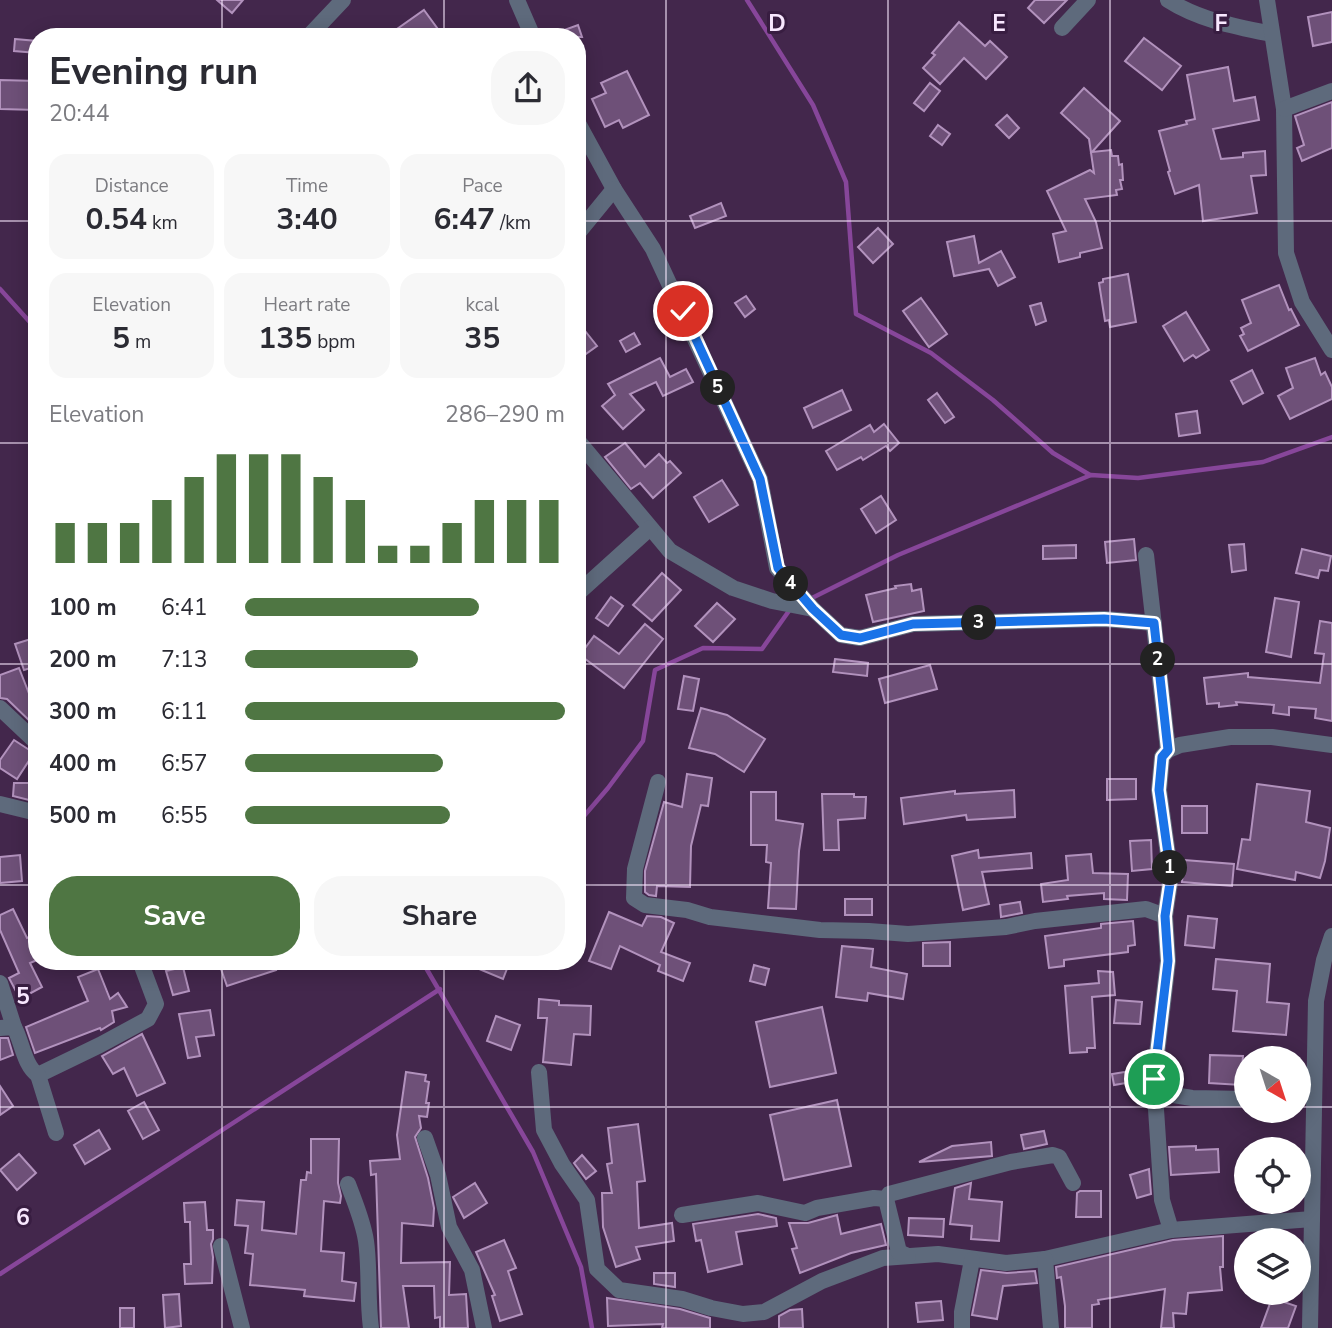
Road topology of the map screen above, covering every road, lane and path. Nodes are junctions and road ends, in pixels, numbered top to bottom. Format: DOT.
graph roads {
  1 [pos="343,0"];
  2 [pos="517,0"];
  3 [pos="1088,0"];
  4 [pos="1168,0"];
  5 [pos="1266,0"];
  6 [pos="317,28"];
  7 [pos="529,28"];
  8 [pos="1062,28"];
  9 [pos="1272,34"];
  10 [pos="1332,91"];
  11 [pos="1284,108"];
  12 [pos="586,138"];
  13 [pos="614,189"];
  14 [pos="586,223"];
  15 [pos="1332,350"];
  16 [pos="586,451"];
  17 [pos="650,528"];
  18 [pos="1146,555"];
  19 [pos="586,586"];
  20 [pos="813,609"];
  21 [pos="1154,623"];
  22 [pos="0,708"];
  23 [pos="28,734"];
  24 [pos="1332,745"];
  25 [pos="1168,750"];
  26 [pos="658,782"];
  27 [pos="0,804"];
  28 [pos="28,811"];
  29 [pos="1165,916"];
  30 [pos="1332,936"];
  31 [pos="143,970"];
  32 [pos="0,984"];
  33 [pos="7,1027"];
  34 [pos="539,1072"];
  35 [pos="37,1075"];
  36 [pos="1155,1092"];
  37 [pos="1234,1099"];
  38 [pos="1311,1100"];
  39 [pos="1315,1100"];
  40 [pos="56,1133"];
  41 [pos="425,1138"];
  42 [pos="1073,1183"];
  43 [pos="348,1184"];
  44 [pos="886,1199"];
  45 [pos="682,1215"];
  46 [pos="1312,1219"];
  47 [pos="1171,1230"];
  48 [pos="221,1246"];
  49 [pos="908,1256"];
  50 [pos="1045,1259"];
  51 [pos="972,1260"];
  52 [pos="242,1328"];
  53 [pos="371,1328"];
  54 [pos="484,1328"];
  55 [pos="962,1328"];
  56 [pos="1051,1328"];
  57 [pos="1310,1328"];
  1 -- 6 [label="street"];
  2 -- 7 [label="street"];
  3 -- 8 [label="street"];
  4 -- 9 [label="street"];
  5 -- 9 [label="street"];
  9 -- 11 [label="street"];
  10 -- 11 [label="street"];
  11 -- 15 [label="street"];
  12 -- 13 [label="street"];
  13 -- 14 [label="street"];
  13 -- 20 [label="street"];
  16 -- 17 [label="street"];
  17 -- 19 [label="street"];
  17 -- 20 [label="street"];
  18 -- 21 [label="street"];
  20 -- 21 [label="street"];
  21 -- 25 [label="street"];
  22 -- 23 [label="street"];
  24 -- 25 [label="street"];
  25 -- 29 [label="street"];
  26 -- 29 [label="street"];
  27 -- 28 [label="street"];
  29 -- 36 [label="street"];
  30 -- 39 [label="street"];
  31 -- 35 [label="street"];
  32 -- 33 [label="street"];
  33 -- 35 [label="street"];
  34 -- 49 [label="street"];
  35 -- 40 [label="street"];
  36 -- 37 [label="street"];
  36 -- 47 [label="street"];
  38 -- 39 [label="street"];
  39 -- 46 [label="street"];
  41 -- 54 [label="street"];
  42 -- 44 [label="street"];
  43 -- 53 [label="street"];
  44 -- 45 [label="street"];
  44 -- 49 [label="street"];
  46 -- 47 [label="street"];
  46 -- 57 [label="street"];
  47 -- 50 [label="street"];
  48 -- 52 [label="street"];
  49 -- 51 [label="street"];
  50 -- 51 [label="street"];
  50 -- 56 [label="street"];
  51 -- 55 [label="street"];
}
